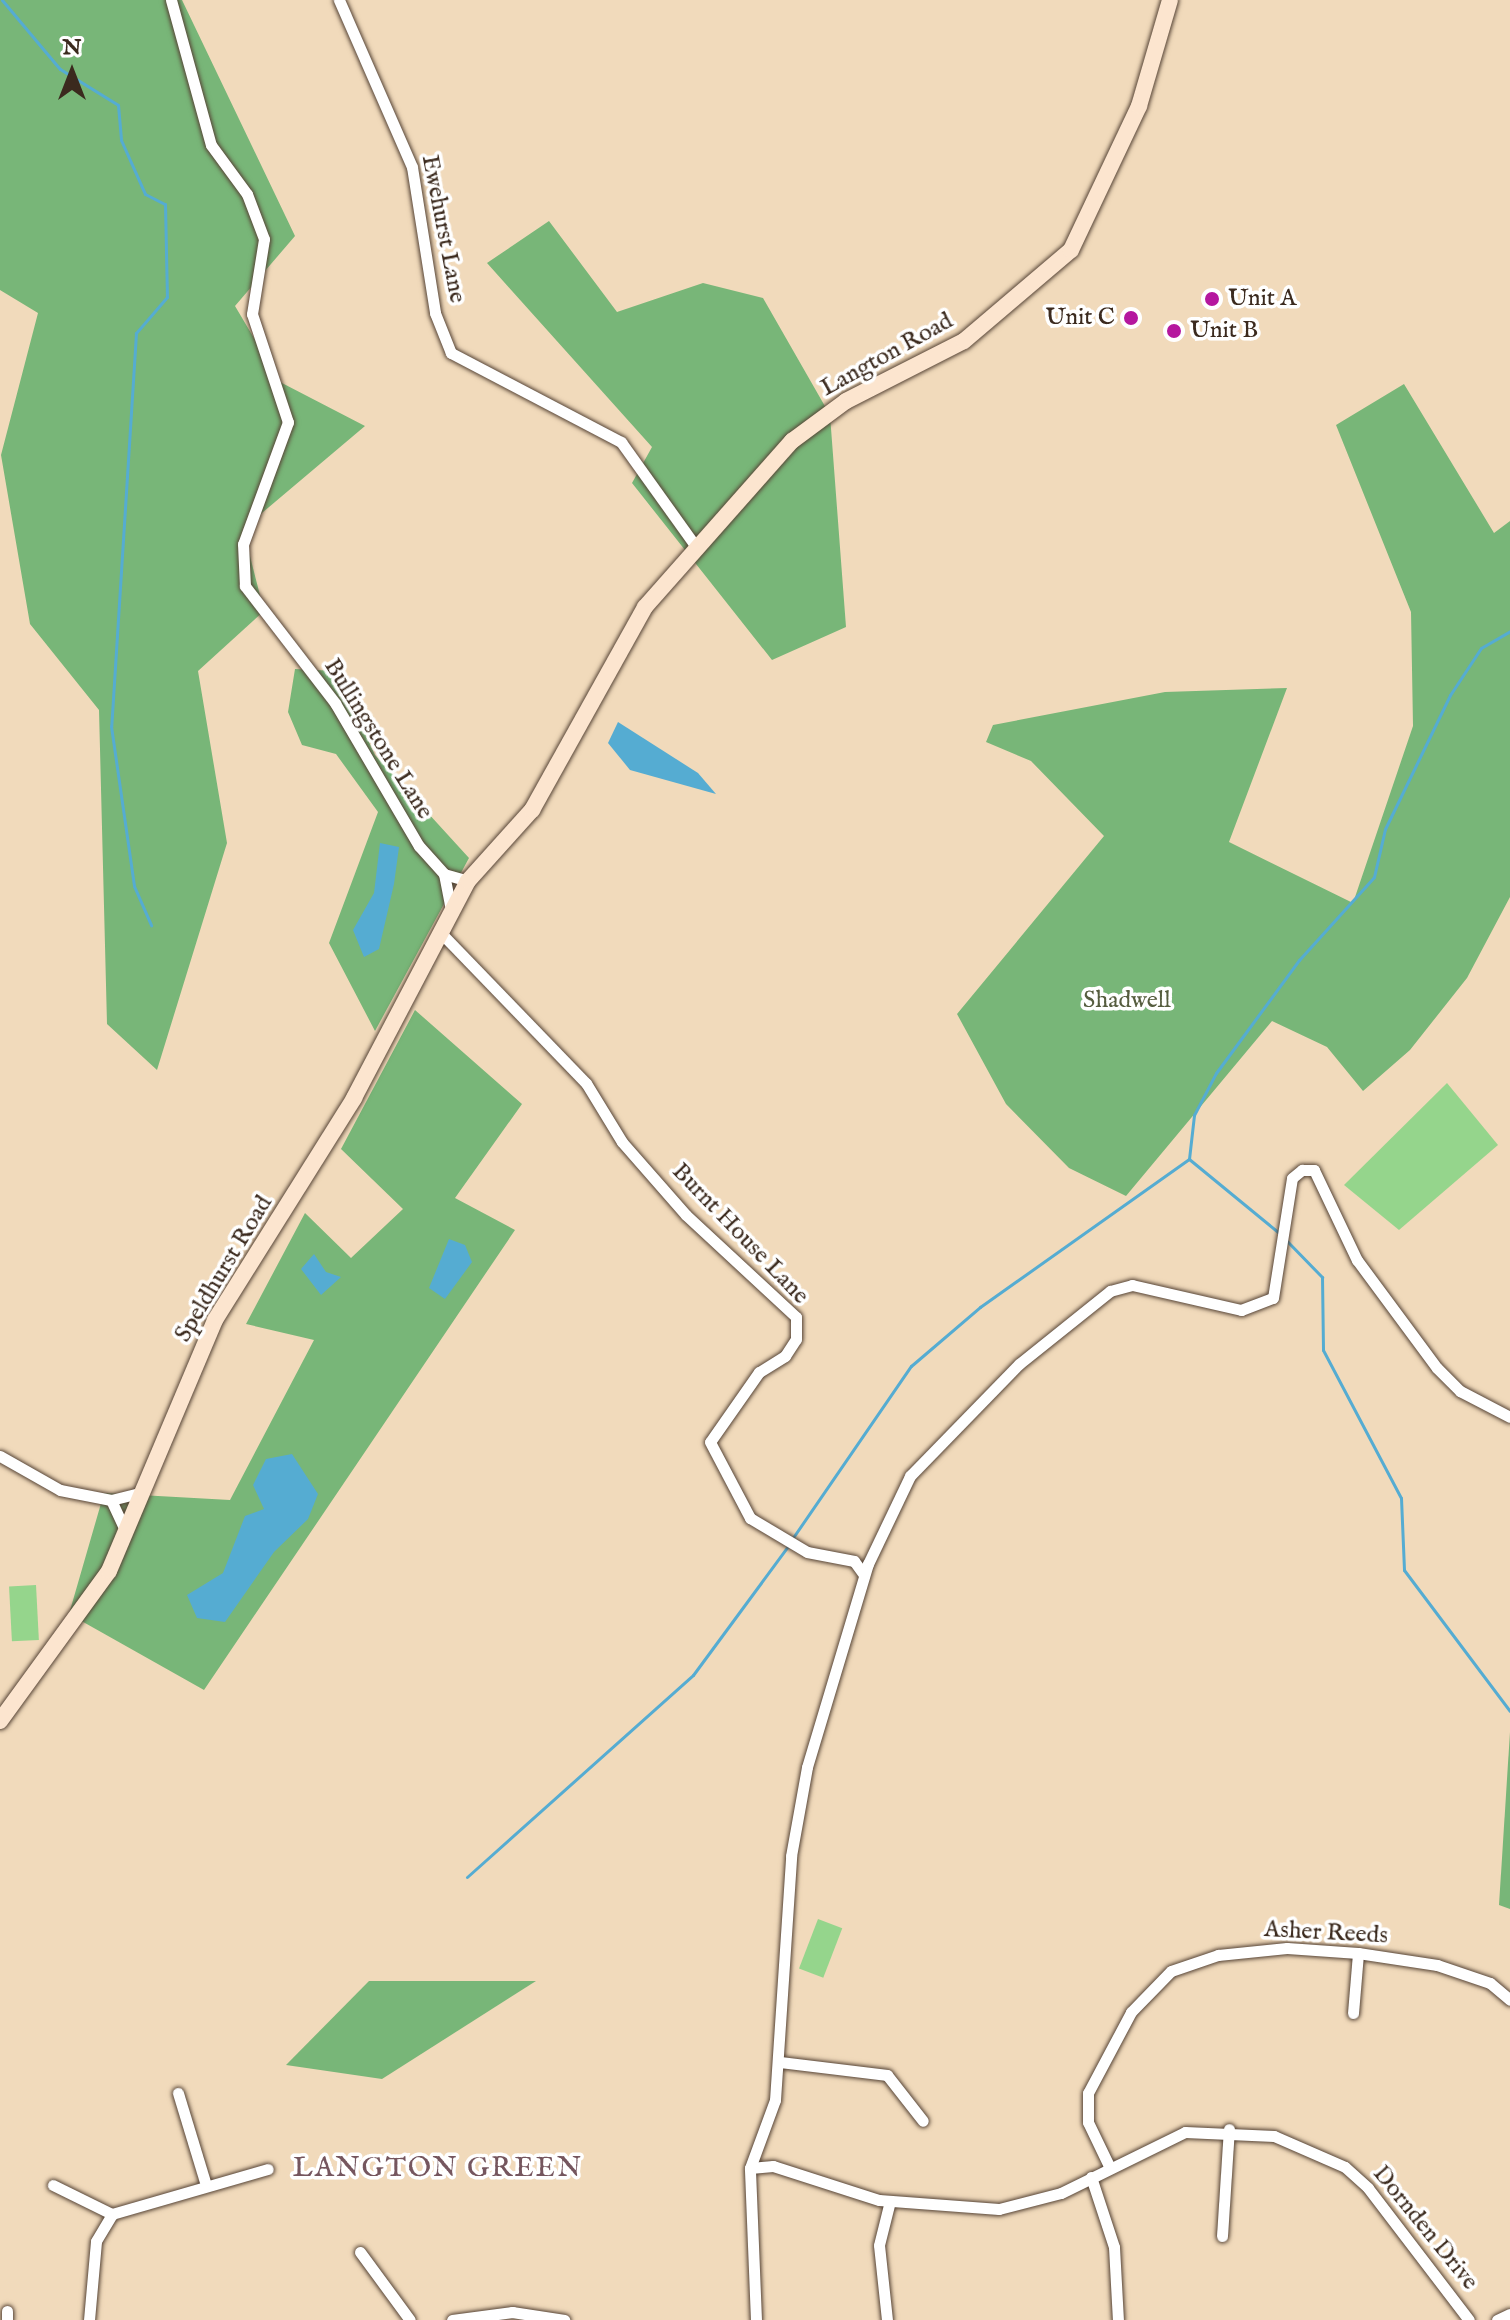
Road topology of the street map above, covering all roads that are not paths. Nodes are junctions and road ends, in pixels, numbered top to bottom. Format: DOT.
graph roads {
  1 [pos="171,0"];
  2 [pos="339,0"];
  3 [pos="1170,0"];
  4 [pos="694,544"];
  5 [pos="444,874"];
  6 [pos="468,881"];
  7 [pos="451,911"];
  8 [pos="440,932"];
  9 [pos="1510,1417"];
  10 [pos="0,1456"];
  11 [pos="139,1493"];
  12 [pos="111,1500"];
  13 [pos="126,1532"];
  14 [pos="864,1575"];
  15 [pos="0,1721"];
  16 [pos="1358,1953"];
  17 [pos="1510,2000"];
  18 [pos="1353,2013"];
  19 [pos="780,2062"];
  20 [pos="178,2093"];
  21 [pos="923,2121"];
  22 [pos="1229,2129"];
  23 [pos="750,2168"];
  24 [pos="1110,2168"];
  25 [pos="268,2169"];
  26 [pos="1091,2177"];
  27 [pos="53,2185"];
  28 [pos="206,2185"];
  29 [pos="890,2201"];
  30 [pos="112,2214"];
  31 [pos="1222,2236"];
  32 [pos="360,2252"];
  33 [pos="1510,2314"];
  34 [pos="89,2320"];
  35 [pos="410,2320"];
  36 [pos="452,2320"];
  37 [pos="564,2320"];
  38 [pos="756,2320"];
  39 [pos="887,2320"];
  40 [pos="1118,2320"];
  41 [pos="1469,2320"];
  42 [pos="1497,2320"];
  1 -- 5 [label="street, Bullingstone Lane"];
  2 -- 4 [label="street, Ewehurst Lane"];
  3 -- 4 [label="street, Langton Road"];
  4 -- 6 [label="street, Langton Road"];
  5 -- 6 [label="street"];
  5 -- 7 [label="street, Bullingstone Lane"];
  6 -- 7 [label="street, Speldhurst Road"];
  7 -- 8 [label="street, Speldhurst Road"];
  8 -- 11 [label="street, Speldhurst Road"];
  8 -- 14 [label="street, Burnt House Lane"];
  9 -- 14 [label="street"];
  10 -- 12 [label="street"];
  11 -- 12 [label="street"];
  11 -- 13 [label="street, Speldhurst Road"];
  12 -- 13 [label="street"];
  13 -- 15 [label="street, Speldhurst Road"];
  14 -- 19 [label="street"];
  16 -- 17 [label="street, Asher Reeds"];
  16 -- 18 [label="street"];
  16 -- 24 [label="street, Asher Reeds"];
  19 -- 21 [label="street"];
  19 -- 23 [label="street"];
  20 -- 28 [label="street"];
  22 -- 24 [label="street, Dornden Drive"];
  22 -- 31 [label="street"];
  22 -- 41 [label="street, Dornden Drive"];
  23 -- 29 [label="street, Dornden Drive"];
  23 -- 38 [label="street"];
  24 -- 26 [label="street, Dornden Drive"];
  25 -- 28 [label="street"];
  26 -- 29 [label="street, Dornden Drive"];
  26 -- 40 [label="street"];
  27 -- 30 [label="street"];
  28 -- 30 [label="street"];
  29 -- 39 [label="street"];
  30 -- 34 [label="street"];
  32 -- 35 [label="street"];
  33 -- 42 [label="street"];
  36 -- 37 [label="street"];
}
